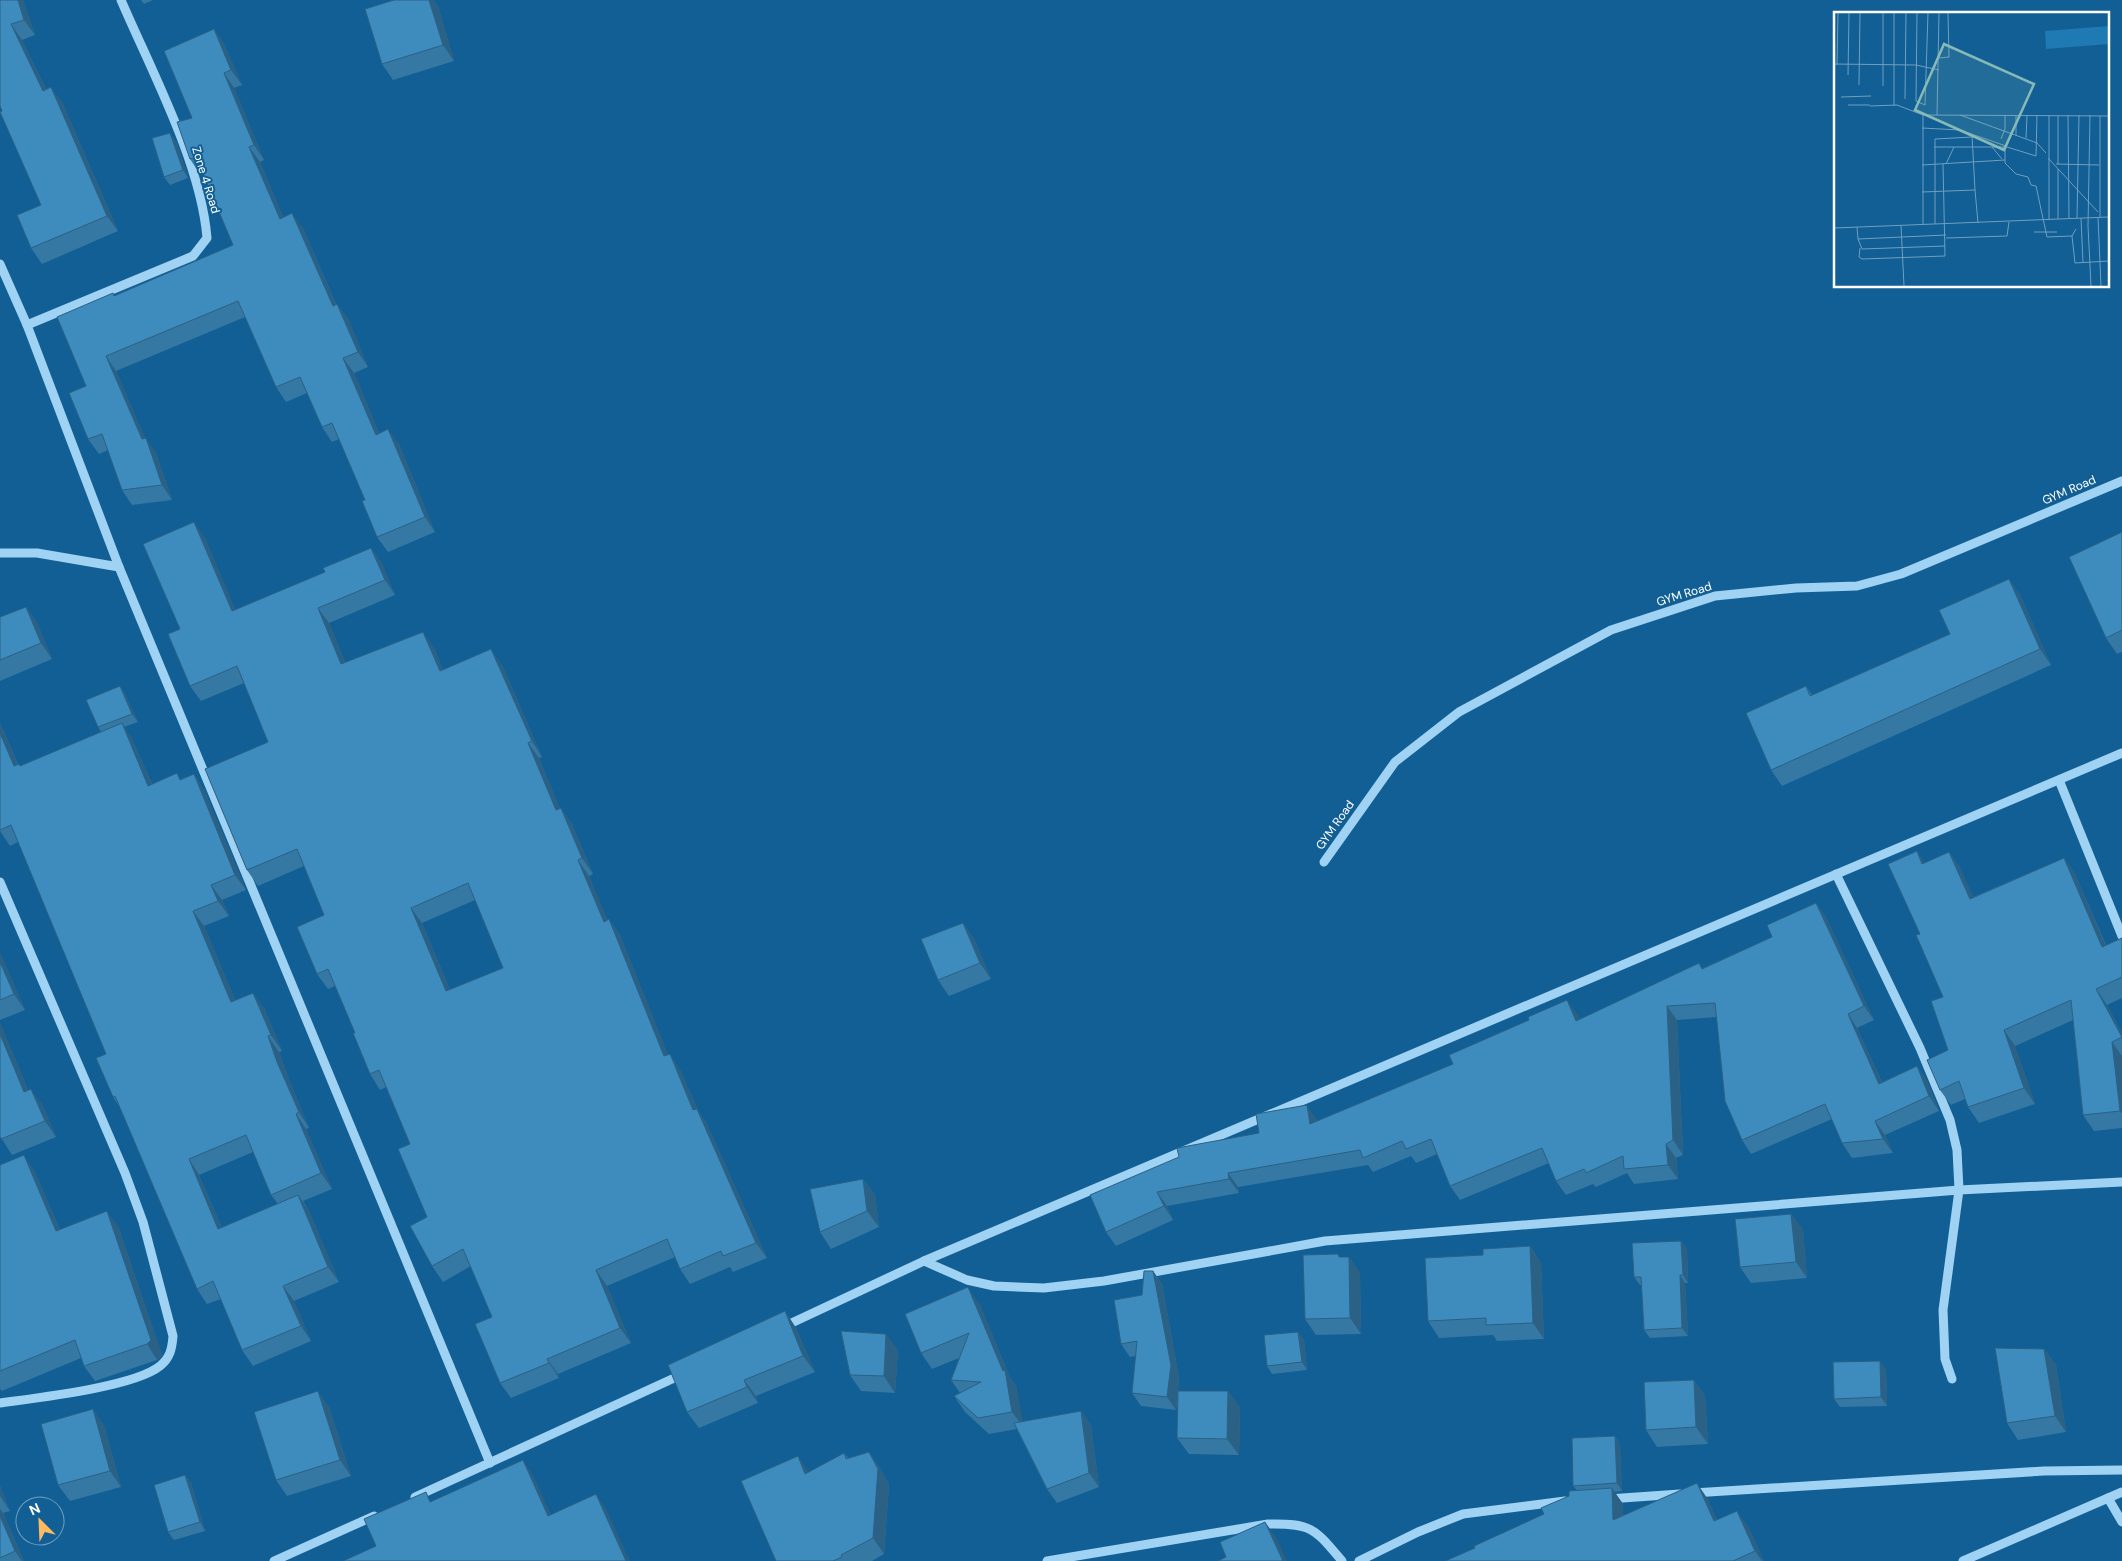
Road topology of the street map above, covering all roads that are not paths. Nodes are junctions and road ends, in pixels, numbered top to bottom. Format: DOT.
graph roads {
  1 [pos="121,0"];
  2 [pos="0,264"];
  3 [pos="27,325"];
  4 [pos="2122,481"];
  5 [pos="0,553"];
  6 [pos="120,567"];
  7 [pos="2122,753"];
  8 [pos="2059,780"];
  9 [pos="1324,862"];
  10 [pos="1836,874"];
  11 [pos="0,882"];
  12 [pos="2122,936"];
  13 [pos="2122,1182"];
  14 [pos="1959,1190"];
  15 [pos="924,1261"];
  16 [pos="770,1333"];
  17 [pos="689,1370"];
  18 [pos="1952,1379"];
  19 [pos="0,1403"];
  20 [pos="490,1463"];
  21 [pos="2122,1470"];
  22 [pos="2122,1492"];
  23 [pos="2108,1498"];
  24 [pos="1599,1499"];
  25 [pos="409,1500"];
  26 [pos="1579,1500"];
  27 [pos="382,1512"];
  28 [pos="2122,1522"];
  29 [pos="274,1561"];
  30 [pos="1047,1561"];
  31 [pos="1342,1561"];
  32 [pos="1359,1561"];
  33 [pos="1963,1561"];
  1 -- 3 [label="street, Zone 4 Road"];
  2 -- 3 [label="street"];
  3 -- 6 [label="street"];
  4 -- 9 [label="street, GYM Road"];
  5 -- 6 [label="street"];
  6 -- 20 [label="street"];
  7 -- 8 [label="street"];
  8 -- 10 [label="street"];
  8 -- 12 [label="street"];
  10 -- 14 [label="street"];
  10 -- 15 [label="street"];
  11 -- 19 [label="street"];
  13 -- 14 [label="street"];
  14 -- 15 [label="street"];
  14 -- 18 [label="street"];
  15 -- 16 [label="street"];
  17 -- 20 [label="street"];
  20 -- 25 [label="street"];
  21 -- 24 [label="street"];
  22 -- 23 [label="street"];
  23 -- 28 [label="street"];
  23 -- 33 [label="street"];
  26 -- 32 [label="street"];
  27 -- 29 [label="street"];
  30 -- 31 [label="street"];
}
